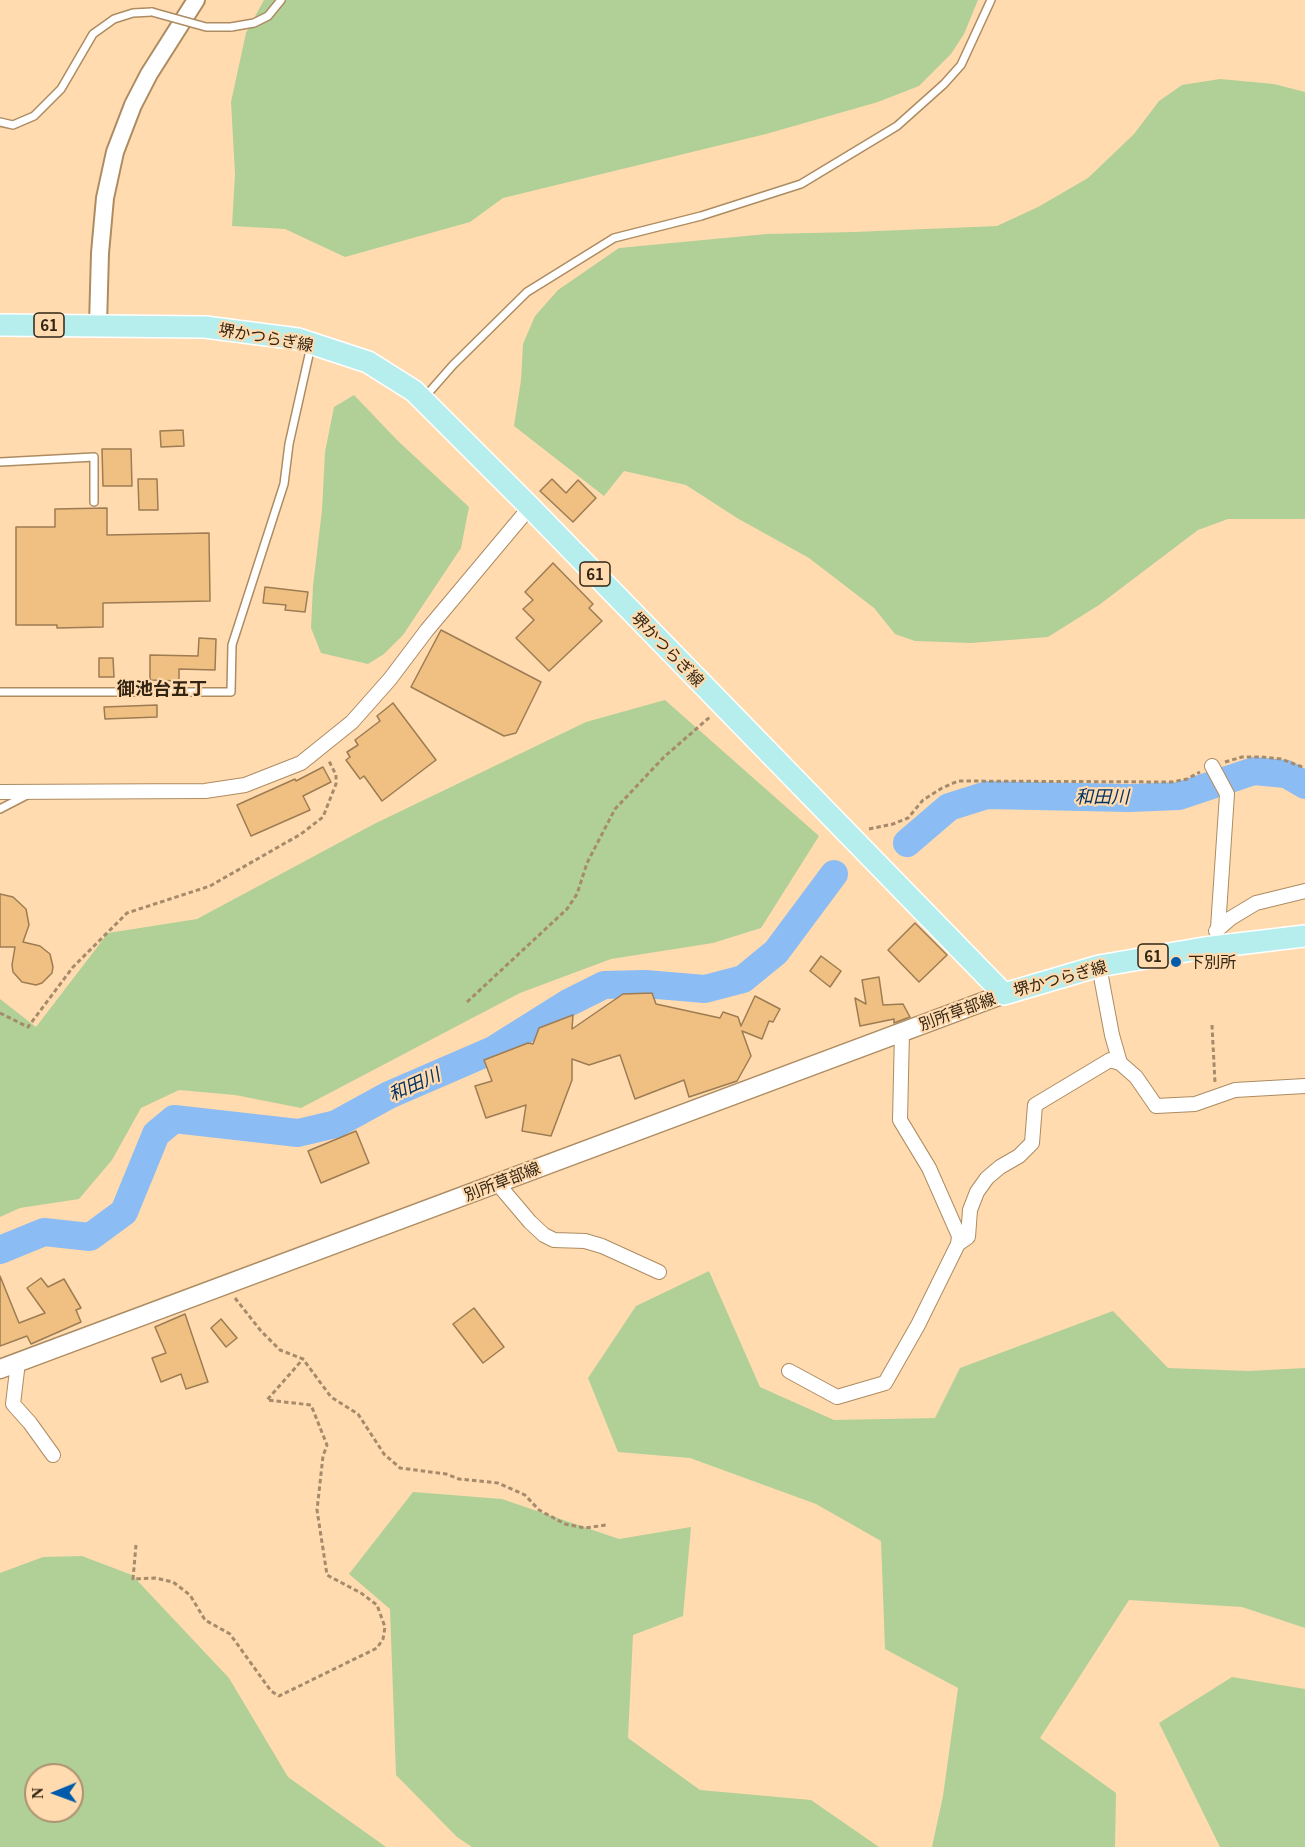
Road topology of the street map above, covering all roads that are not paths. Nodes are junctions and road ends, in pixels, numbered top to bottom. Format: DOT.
graph roads {
  1 [pos="195,0"];
  2 [pos="281,0"];
  3 [pos="991,0"];
  4 [pos="0,122"];
  5 [pos="0,325"];
  6 [pos="98,325"];
  7 [pos="312,344"];
  8 [pos="422,400"];
  9 [pos="0,462"];
  10 [pos="94,502"];
  11 [pos="530,507"];
  12 [pos="0,692"];
  13 [pos="1212,766"];
  14 [pos="0,792"];
  15 [pos="35,792"];
  16 [pos="0,809"];
  17 [pos="1305,891"];
  18 [pos="1218,928"];
  19 [pos="1305,936"];
  20 [pos="1204,948"];
  21 [pos="1099,966"];
  22 [pos="1004,994"];
  23 [pos="902,1032"];
  24 [pos="1120,1063"];
  25 [pos="1305,1086"];
  26 [pos="497,1183"];
  27 [pos="958,1244"];
  28 [pos="659,1272"];
  29 [pos="18,1362"];
  30 [pos="0,1370"];
  31 [pos="789,1371"];
  32 [pos="53,1455"];
  1 -- 6 [label="street"];
  2 -- 4 [label="lane, bridge"];
  3 -- 8 [label="lane"];
  5 -- 6 [label="main road, 堺かつらぎ線 / 61"];
  6 -- 7 [label="main road, 堺かつらぎ線 / 61"];
  7 -- 8 [label="main road, 堺かつらぎ線 / 61"];
  7 -- 12 [label="lane"];
  8 -- 11 [label="main road, 堺かつらぎ線 / 61"];
  9 -- 10 [label="lane"];
  11 -- 15 [label="street"];
  11 -- 22 [label="main road, 堺かつらぎ線 / 61"];
  13 -- 18 [label="street"];
  14 -- 15 [label="street"];
  15 -- 16 [label="lane"];
  17 -- 18 [label="street"];
  18 -- 20 [label="street"];
  19 -- 20 [label="main road, 堺かつらぎ線 / 61"];
  20 -- 21 [label="main road, 堺かつらぎ線 / 61"];
  21 -- 22 [label="main road, 堺かつらぎ線 / 61"];
  21 -- 24 [label="street"];
  22 -- 23 [label="main road, 別所草部線"];
  23 -- 26 [label="main road, 別所草部線"];
  23 -- 27 [label="street"];
  24 -- 25 [label="street"];
  24 -- 27 [label="street"];
  26 -- 28 [label="street"];
  26 -- 29 [label="main road, 別所草部線"];
  27 -- 31 [label="street"];
  29 -- 30 [label="main road, 別所草部線"];
  29 -- 32 [label="street"];
}
